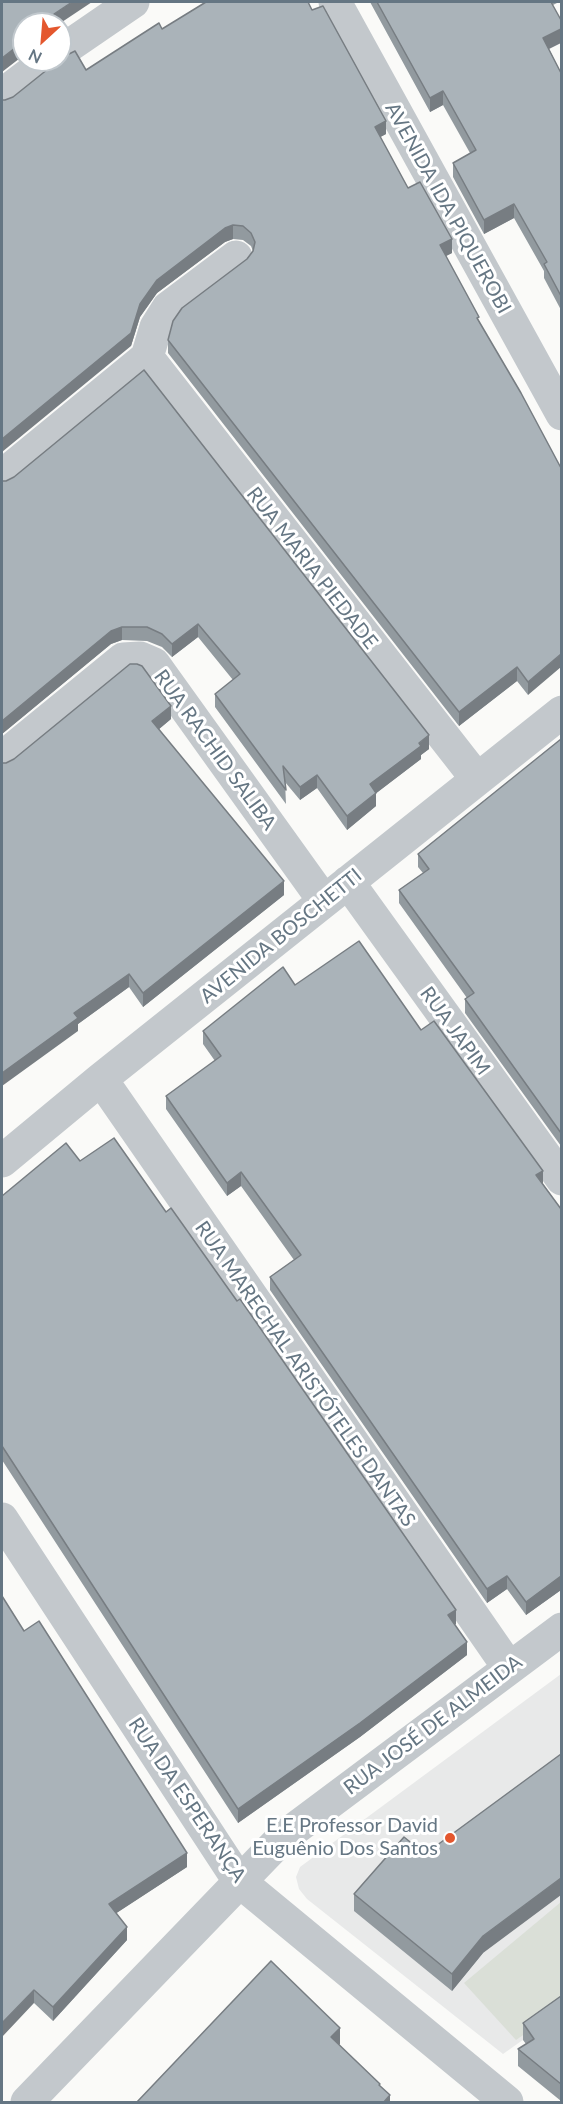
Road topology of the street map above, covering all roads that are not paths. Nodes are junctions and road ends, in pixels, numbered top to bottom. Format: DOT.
graph roads {
  1 [pos="133,2"];
  2 [pos="335,2"];
  3 [pos="72,44"];
  4 [pos="32,72"];
  5 [pos="2,95"];
  6 [pos="236,257"];
  7 [pos="147,357"];
  8 [pos="561,414"];
  9 [pos="2,476"];
  10 [pos="561,712"];
  11 [pos="2,758"];
  12 [pos="477,779"];
  13 [pos="336,892"];
  14 [pos="101,1080"];
  15 [pos="2,1161"];
  16 [pos="561,1179"];
  17 [pos="2,1519"];
  18 [pos="561,1629"];
  19 [pos="509,1668"];
  20 [pos="239,1881"];
  21 [pos="27,2103"];
  22 [pos="507,2103"];
  1 -- 3 [label="street"];
  2 -- 8 [label="street, AVENIDA IDA PIQUEROBI"];
  4 -- 5 [label="street"];
  6 -- 7 [label="street"];
  7 -- 9 [label="street"];
  7 -- 12 [label="street, RUA MARIA PIEDADE"];
  10 -- 12 [label="street, AVENIDA BOSCHETTI"];
  11 -- 13 [label="street, RUA RACHID SALIBA"];
  12 -- 13 [label="street, AVENIDA BOSCHETTI"];
  13 -- 14 [label="street, AVENIDA BOSCHETTI"];
  13 -- 16 [label="street, RUA JAPIM"];
  14 -- 15 [label="street, AVENIDA BOSCHETTI"];
  14 -- 19 [label="street, RUA MARECHAL ARISTÓTELES DANTAS"];
  17 -- 20 [label="street, RUA DA ESPERANÇA"];
  18 -- 19 [label="street, RUA JOSÉ DE ALMEIDA"];
  19 -- 20 [label="street, RUA JOSÉ DE ALMEIDA"];
  20 -- 21 [label="street, RUA JOSÉ DE ALMEIDA"];
  20 -- 22 [label="street, RUA DA ESPERANÇA"];
}
